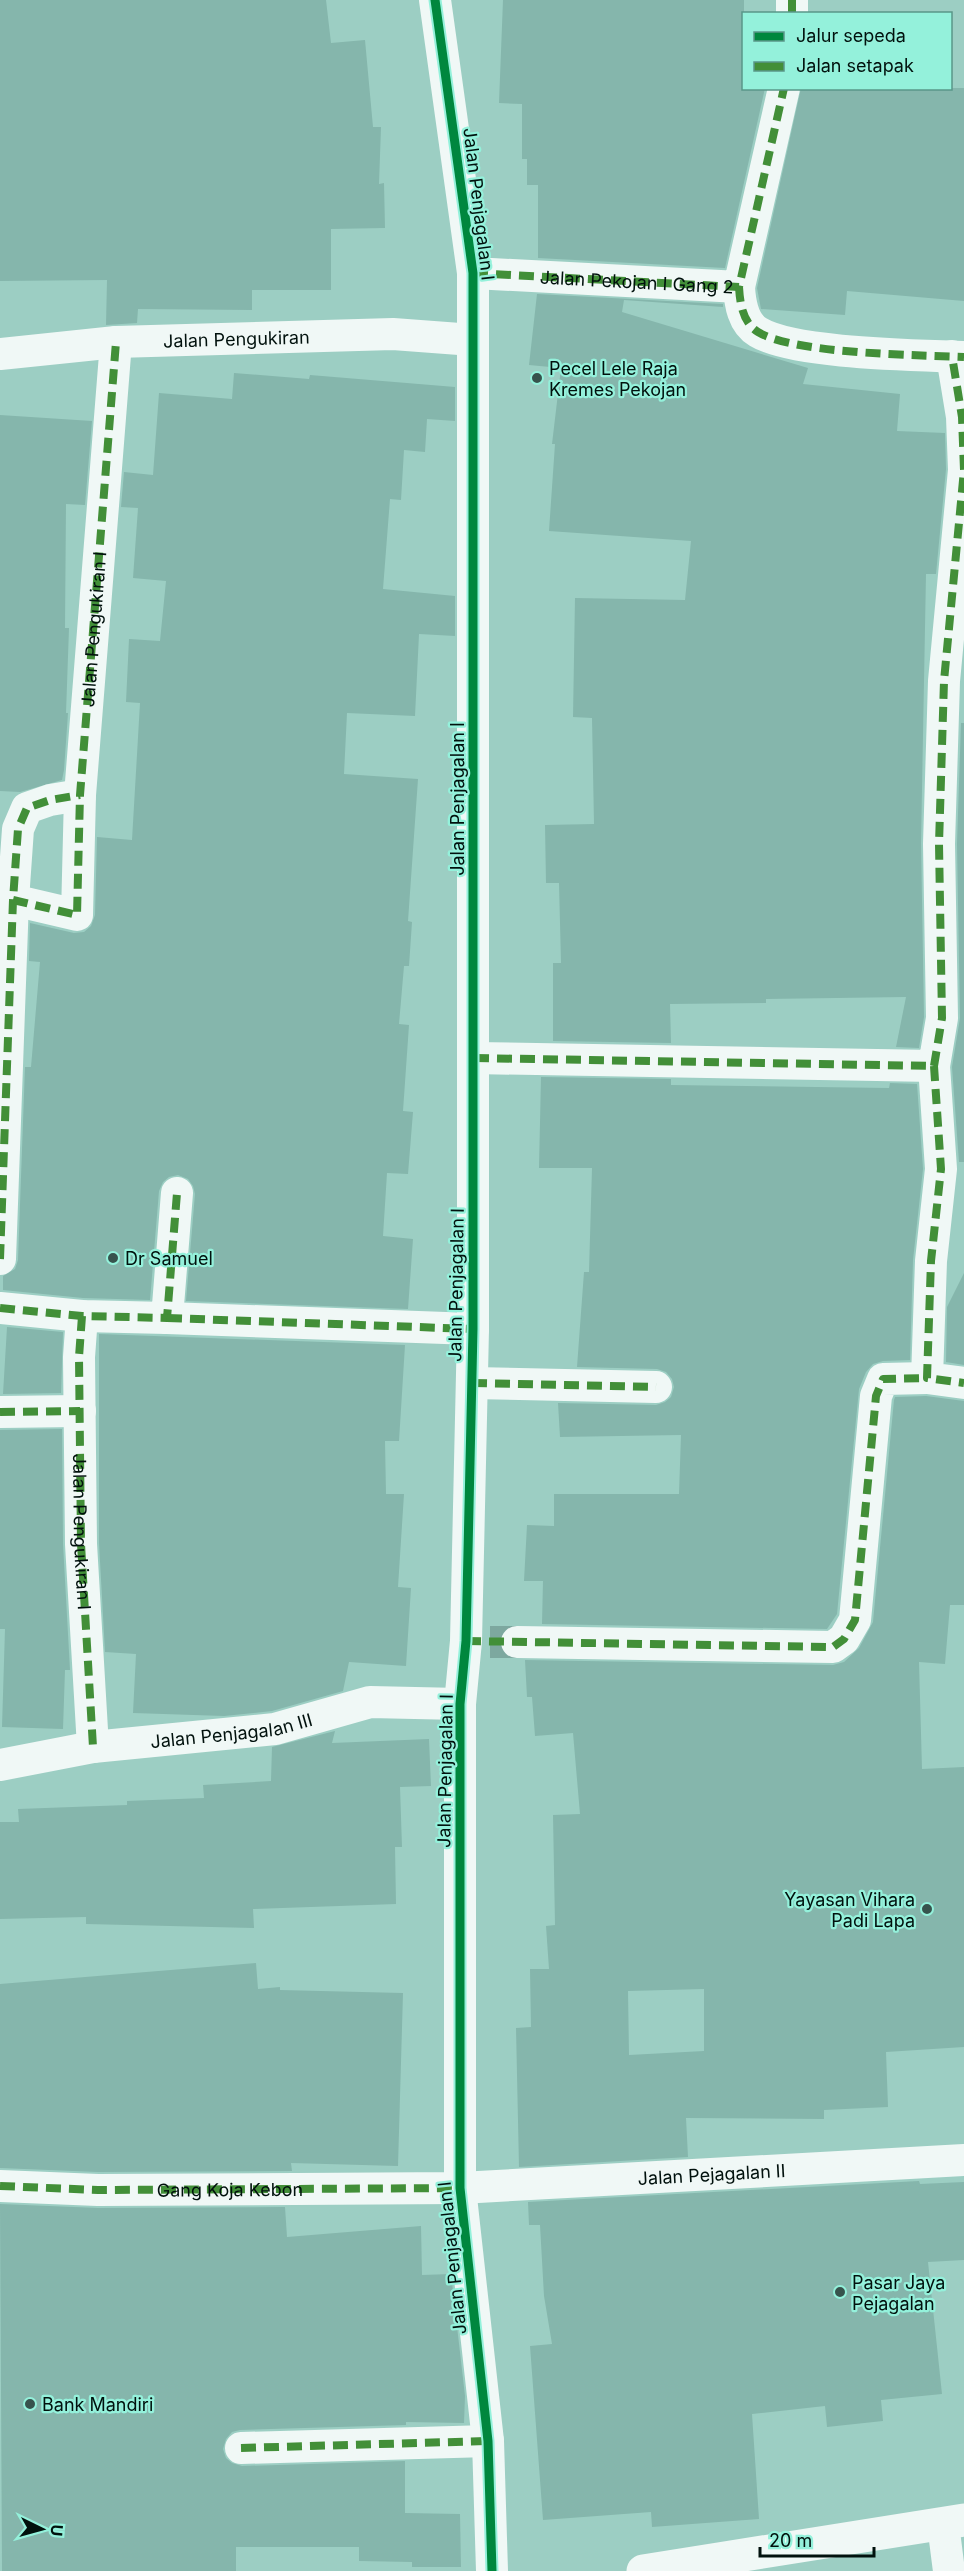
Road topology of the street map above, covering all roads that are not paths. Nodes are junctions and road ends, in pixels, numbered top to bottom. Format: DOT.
graph roads {
  1 [pos="435,0"];
  2 [pos="784,90"];
  3 [pos="473,273"];
  4 [pos="739,287"];
  5 [pos="473,340"];
  6 [pos="116,342"];
  7 [pos="0,354"];
  8 [pos="958,356"];
  9 [pos="80,795"];
  10 [pos="13,900"];
  11 [pos="474,1058"];
  12 [pos="934,1066"];
  13 [pos="177,1193"];
  14 [pos="0,1259"];
  15 [pos="0,1308"];
  16 [pos="82,1316"];
  17 [pos="167,1318"];
  18 [pos="473,1329"];
  19 [pos="927,1378"];
  20 [pos="472,1383"];
  21 [pos="964,1383"];
  22 [pos="656,1387"];
  23 [pos="80,1411"];
  24 [pos="0,1412"];
  25 [pos="491,1642"];
  26 [pos="460,1704"];
  27 [pos="93,1747"];
  28 [pos="0,1764"];
  29 [pos="964,2160"];
  30 [pos="0,2186"];
  31 [pos="460,2188"];
  32 [pos="488,2441"];
  33 [pos="240,2448"];
  34 [pos="953,2522"];
  35 [pos="656,2570"];
  36 [pos="964,2570"];
  37 [pos="492,2571"];
  38 [pos="949,2571"];
  39 [pos="957,2571"];
  1 -- 3 [label="street, Jalan Penjagalan I"];
  2 -- 4 [label="street, Jalan Pekojan I Gang 2"];
  3 -- 4 [label="street, Jalan Pekojan I Gang 2"];
  3 -- 5 [label="street, Jalan Penjagalan I"];
  4 -- 8 [label="street"];
  5 -- 6 [label="street, Jalan Pengukiran"];
  5 -- 11 [label="street, Jalan Penjagalan I"];
  6 -- 7 [label="street, Jalan Pengukiran"];
  6 -- 9 [label="street, Jalan Pengukiran I"];
  8 -- 12 [label="street"];
  9 -- 10 [label="street"];
  9 -- 10 [label="street, Jalan Pengukiran I"];
  10 -- 14 [label="street"];
  11 -- 12 [label="street"];
  11 -- 18 [label="street, Jalan Penjagalan I"];
  12 -- 19 [label="street"];
  13 -- 17 [label="street"];
  15 -- 16 [label="street"];
  16 -- 17 [label="street"];
  16 -- 23 [label="street, Jalan Pengukiran I"];
  17 -- 18 [label="street"];
  18 -- 20 [label="street, Jalan Penjagalan I"];
  19 -- 21 [label="street"];
  19 -- 25 [label="street"];
  20 -- 22 [label="street"];
  20 -- 25 [label="street, Jalan Penjagalan I"];
  23 -- 24 [label="street"];
  23 -- 27 [label="street, Jalan Pengukiran I"];
  25 -- 26 [label="street, Jalan Penjagalan I"];
  26 -- 27 [label="street, Jalan Penjagalan III"];
  26 -- 31 [label="street, Jalan Penjagalan I"];
  27 -- 28 [label="street, Jalan Penjagalan III"];
  29 -- 31 [label="street, Jalan Pejagalan II"];
  30 -- 31 [label="street, Gang Koja Kebon"];
  31 -- 32 [label="street, Jalan Penjagalan I"];
  32 -- 33 [label="street"];
  32 -- 37 [label="street, Jalan Penjagalan I"];
  34 -- 35 [label="street"];
  34 -- 38 [label="street"];
  36 -- 39 [label="street"];
}
